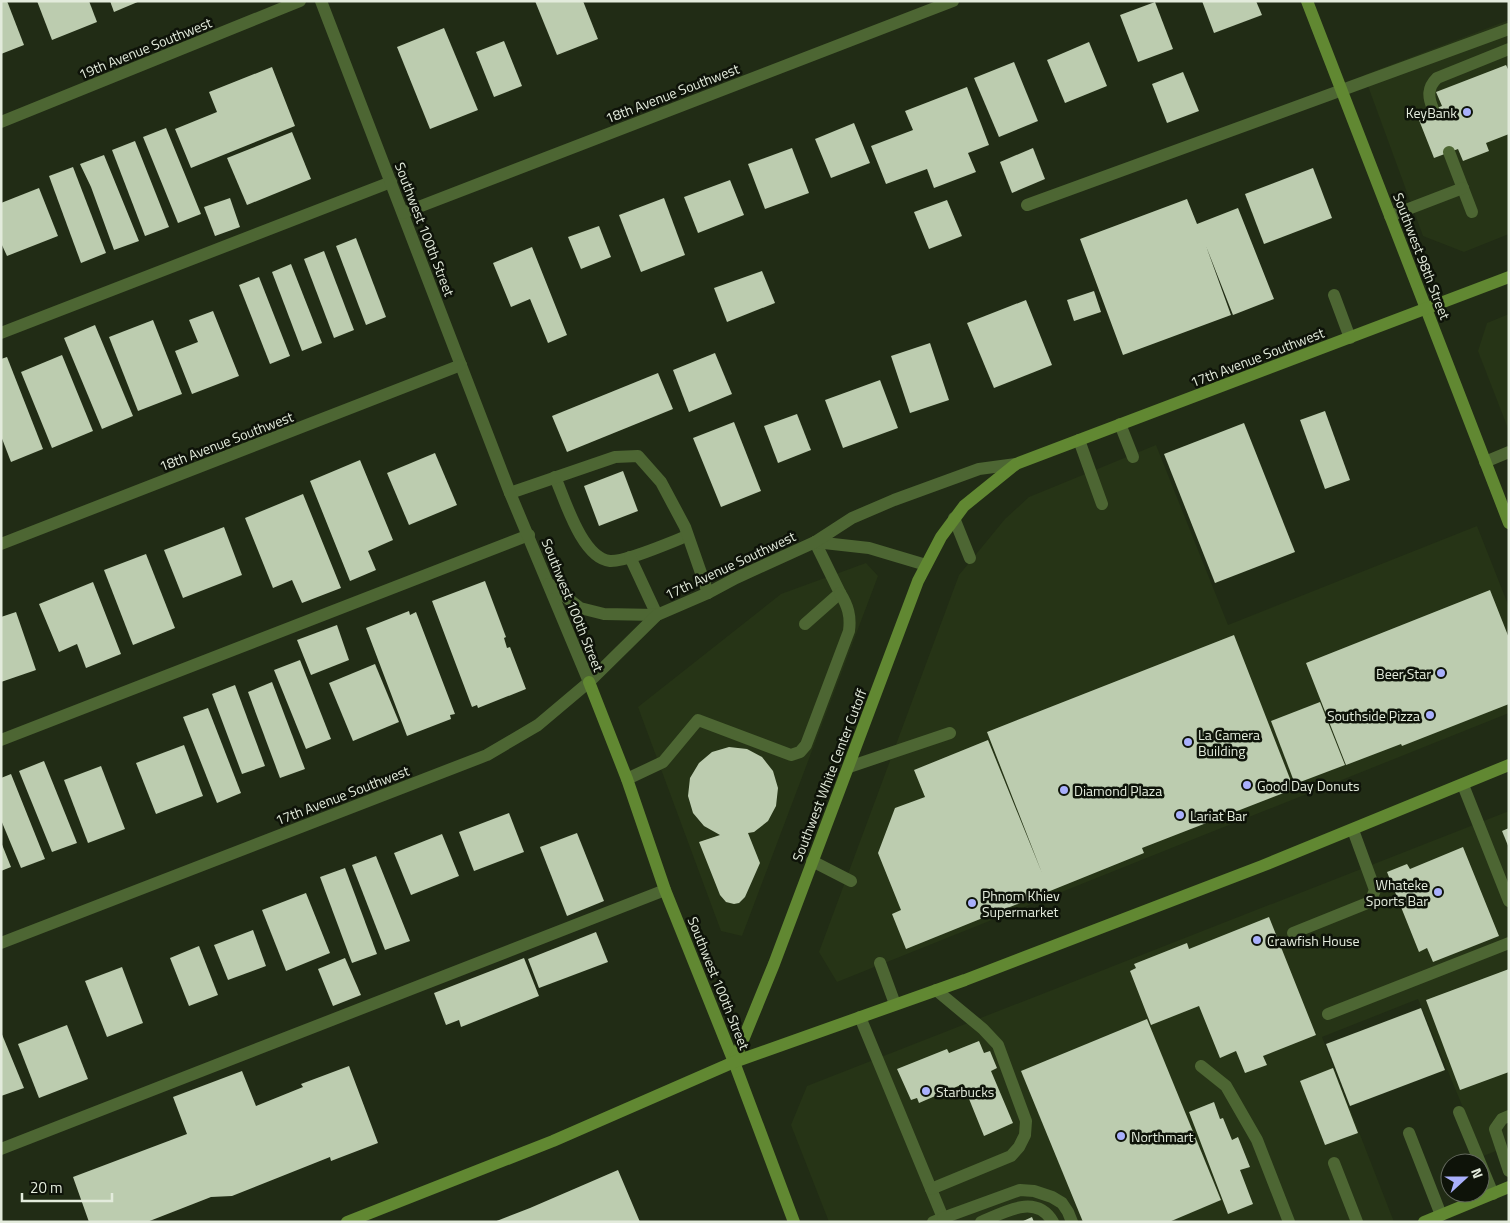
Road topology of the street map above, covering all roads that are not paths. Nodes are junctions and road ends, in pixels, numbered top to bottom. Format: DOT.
graph roads {
  1 [pos="300,1"];
  2 [pos="321,1"];
  3 [pos="953,1"];
  4 [pos="1307,1"];
  5 [pos="1509,29"];
  6 [pos="1509,49"];
  7 [pos="1341,91"];
  8 [pos="1433,109"];
  9 [pos="1,122"];
  10 [pos="1449,152"];
  11 [pos="391,182"];
  12 [pos="1463,188"];
  13 [pos="1027,205"];
  14 [pos="1472,212"];
  15 [pos="403,213"];
  16 [pos="1390,216"];
  17 [pos="1509,277"];
  18 [pos="1334,294"];
  19 [pos="1426,309"];
  20 [pos="1,333"];
  21 [pos="1350,338"];
  22 [pos="461,365"];
  23 [pos="1120,424"];
  24 [pos="1078,440"];
  25 [pos="1509,452"];
  26 [pos="1133,457"];
  27 [pos="1485,462"];
  28 [pos="1016,464"];
  29 [pos="555,477"];
  30 [pos="510,492"];
  31 [pos="1102,504"];
  32 [pos="964,506"];
  33 [pos="954,518"];
  34 [pos="1509,523"];
  35 [pos="529,535"];
  36 [pos="687,536"];
  37 [pos="815,542"];
  38 [pos="1,544"];
  39 [pos="630,557"];
  40 [pos="970,558"];
  41 [pos="926,565"];
  42 [pos="549,584"];
  43 [pos="708,593"];
  44 [pos="840,593"];
  45 [pos="657,615"];
  46 [pos="806,624"];
  47 [pos="588,682"];
  48 [pos="950,734"];
  49 [pos="1,740"];
  50 [pos="1509,766"];
  51 [pos="849,767"];
  52 [pos="627,779"];
  53 [pos="1463,785"];
  54 [pos="1353,830"];
  55 [pos="812,861"];
  56 [pos="851,880"];
  57 [pos="665,890"];
  58 [pos="1509,901"];
  59 [pos="1293,933"];
  60 [pos="1,943"];
  61 [pos="1509,943"];
  62 [pos="880,963"];
  63 [pos="936,990"];
  64 [pos="895,1004"];
  65 [pos="1328,1014"];
  66 [pos="860,1016"];
  67 [pos="734,1062"];
  68 [pos="1201,1066"];
  69 [pos="1460,1112"];
  70 [pos="1509,1116"];
  71 [pos="1409,1133"];
  72 [pos="1,1149"];
  73 [pos="1334,1163"];
  74 [pos="1509,1171"];
  75 [pos="1509,1188"];
  76 [pos="931,1189"];
  77 [pos="1493,1194"];
  78 [pos="1441,1215"];
  79 [pos="938,1220"];
  80 [pos="347,1222"];
  81 [pos="794,1222"];
  82 [pos="981,1222"];
  83 [pos="1053,1222"];
  84 [pos="1072,1222"];
  85 [pos="1289,1222"];
  86 [pos="1357,1222"];
  87 [pos="1424,1222"];
  1 -- 9 [label="street, 19th Avenue Southwest"];
  2 -- 11 [label="street, Southwest 100th Street"];
  3 -- 15 [label="street, 18th Avenue Southwest"];
  4 -- 7 [label="street, Southwest 98th Street"];
  5 -- 7 [label="street"];
  6 -- 8 [label="street"];
  7 -- 13 [label="street"];
  7 -- 16 [label="street, Southwest 98th Street"];
  10 -- 12 [label="street"];
  11 -- 15 [label="street, Southwest 100th Street"];
  11 -- 20 [label="street"];
  12 -- 14 [label="street"];
  12 -- 16 [label="street"];
  15 -- 22 [label="street, Southwest 100th Street"];
  16 -- 19 [label="street, Southwest 98th Street"];
  17 -- 19 [label="street, 17th Avenue Southwest"];
  18 -- 21 [label="street"];
  19 -- 21 [label="street, 17th Avenue Southwest"];
  19 -- 27 [label="street, Southwest 98th Street"];
  21 -- 23 [label="street, 17th Avenue Southwest"];
  22 -- 30 [label="street, Southwest 100th Street"];
  22 -- 38 [label="street, 18th Avenue Southwest"];
  23 -- 24 [label="street, 17th Avenue Southwest"];
  23 -- 26 [label="street"];
  24 -- 28 [label="street, 17th Avenue Southwest"];
  24 -- 31 [label="street"];
  25 -- 27 [label="street"];
  27 -- 34 [label="street, Southwest 98th Street"];
  28 -- 32 [label="street, 17th Avenue Southwest"];
  28 -- 37 [label="street, 17th Avenue Southwest"];
  29 -- 30 [label="street"];
  29 -- 36 [label="street"];
  29 -- 39 [label="street"];
  30 -- 35 [label="street, Southwest 100th Street"];
  32 -- 33 [label="street, Southwest White Center Cutoff"];
  33 -- 40 [label="street"];
  33 -- 41 [label="street, Southwest White Center Cutoff"];
  35 -- 42 [label="street, Southwest 100th Street"];
  35 -- 49 [label="street"];
  36 -- 39 [label="street"];
  36 -- 43 [label="street"];
  37 -- 41 [label="street, 17th Avenue Southwest"];
  37 -- 43 [label="street, 17th Avenue Southwest"];
  37 -- 44 [label="street"];
  39 -- 45 [label="street"];
  41 -- 51 [label="street, Southwest White Center Cutoff"];
  42 -- 45 [label="street, 17th Avenue Southwest"];
  42 -- 47 [label="street, Southwest 100th Street"];
  43 -- 45 [label="street, 17th Avenue Southwest"];
  44 -- 46 [label="street"];
  44 -- 52 [label="street"];
  45 -- 47 [label="street, 17th Avenue Southwest"];
  47 -- 52 [label="street, Southwest 100th Street"];
  47 -- 60 [label="street, 17th Avenue Southwest"];
  48 -- 51 [label="street"];
  50 -- 53 [label="street"];
  51 -- 55 [label="street, Southwest White Center Cutoff"];
  52 -- 57 [label="street, Southwest 100th Street"];
  53 -- 54 [label="street"];
  53 -- 58 [label="street"];
  54 -- 59 [label="street"];
  54 -- 63 [label="street"];
  55 -- 56 [label="street"];
  55 -- 67 [label="street, Southwest White Center Cutoff"];
  57 -- 67 [label="street, Southwest 100th Street"];
  57 -- 72 [label="street"];
  61 -- 65 [label="street"];
  62 -- 64 [label="street"];
  63 -- 64 [label="street"];
  63 -- 76 [label="street"];
  64 -- 66 [label="street"];
  66 -- 67 [label="street"];
  66 -- 76 [label="street"];
  67 -- 80 [label="street"];
  67 -- 81 [label="street, Southwest 100th Street"];
  68 -- 85 [label="street"];
  69 -- 77 [label="street"];
  70 -- 74 [label="street"];
  71 -- 78 [label="street"];
  73 -- 86 [label="street"];
  75 -- 77 [label="street"];
  76 -- 79 [label="street"];
  77 -- 78 [label="street"];
  78 -- 87 [label="street"];
  79 -- 84 [label="street"];
  82 -- 83 [label="street"];
}
